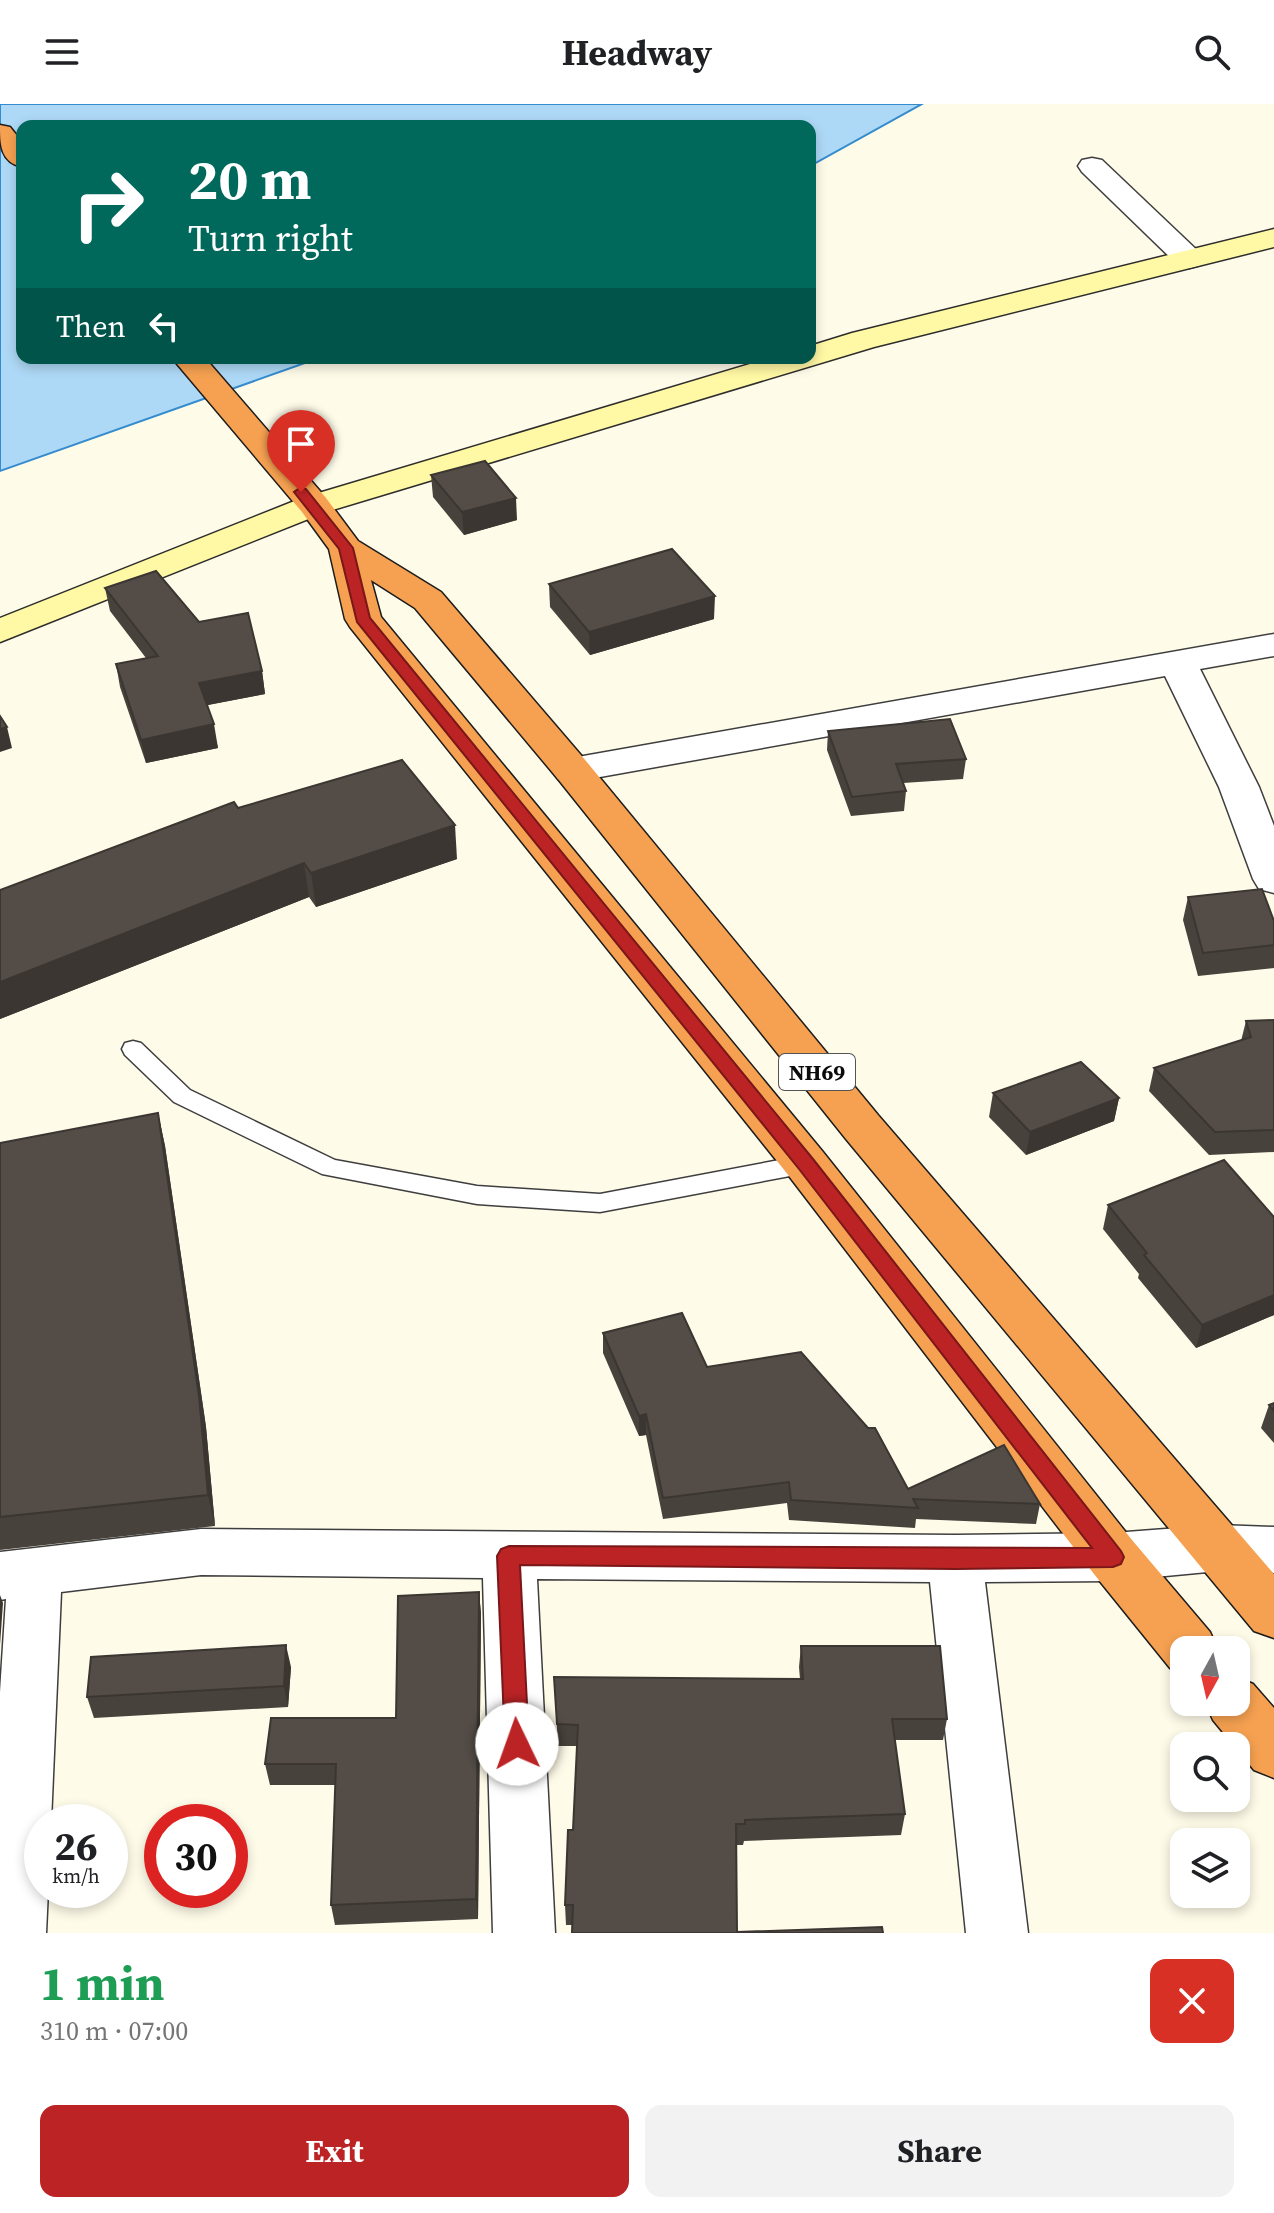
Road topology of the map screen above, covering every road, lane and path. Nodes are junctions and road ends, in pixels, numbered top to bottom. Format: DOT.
graph roads {
  1 [pos="0,133"];
  2 [pos="16,152"];
  3 [pos="1092,166"];
  4 [pos="1274,238"];
  5 [pos="1189,259"];
  6 [pos="816,354"];
  7 [pos="193,364"];
  8 [pos="784,364"];
  9 [pos="314,505"];
  10 [pos="346,548"];
  11 [pos="0,631"];
  12 [pos="1274,645"];
  13 [pos="1178,663"];
  14 [pos="572,770"];
  15 [pos="1274,879"];
  16 [pos="133,1049"];
  17 [pos="806,1164"];
  18 [pos="1218,1548"];
  19 [pos="1274,1550"];
  20 [pos="509,1556"];
  21 [pos="1113,1557"];
  22 [pos="955,1559"];
  23 [pos="17,1574"];
  24 [pos="1274,1614"];
  25 [pos="1178,1636"];
  26 [pos="1245,1716"];
  27 [pos="1274,1751"];
  28 [pos="15,1933"];
  29 [pos="524,1933"];
  30 [pos="997,1933"];
  1 -- 2 [label="highway"];
  3 -- 5 [label="street"];
  4 -- 5 [label="street"];
  5 -- 6 [label="street"];
  7 -- 9 [label="highway, NH69"];
  8 -- 9 [label="street"];
  9 -- 10 [label="highway, NH69"];
  9 -- 11 [label="street"];
  10 -- 14 [label="highway, NH69"];
  10 -- 17 [label="highway, NH69"];
  12 -- 13 [label="street"];
  13 -- 14 [label="street"];
  13 -- 15 [label="street"];
  14 -- 18 [label="highway, NH69"];
  16 -- 17 [label="lane"];
  17 -- 21 [label="highway, NH69"];
  18 -- 19 [label="street"];
  18 -- 21 [label="street"];
  18 -- 24 [label="highway, NH69"];
  20 -- 22 [label="street"];
  20 -- 23 [label="street"];
  20 -- 29 [label="street"];
  21 -- 22 [label="street"];
  21 -- 25 [label="highway, NH69"];
  22 -- 30 [label="street"];
  23 -- 28 [label="street"];
  26 -- 27 [label="highway"];
}
